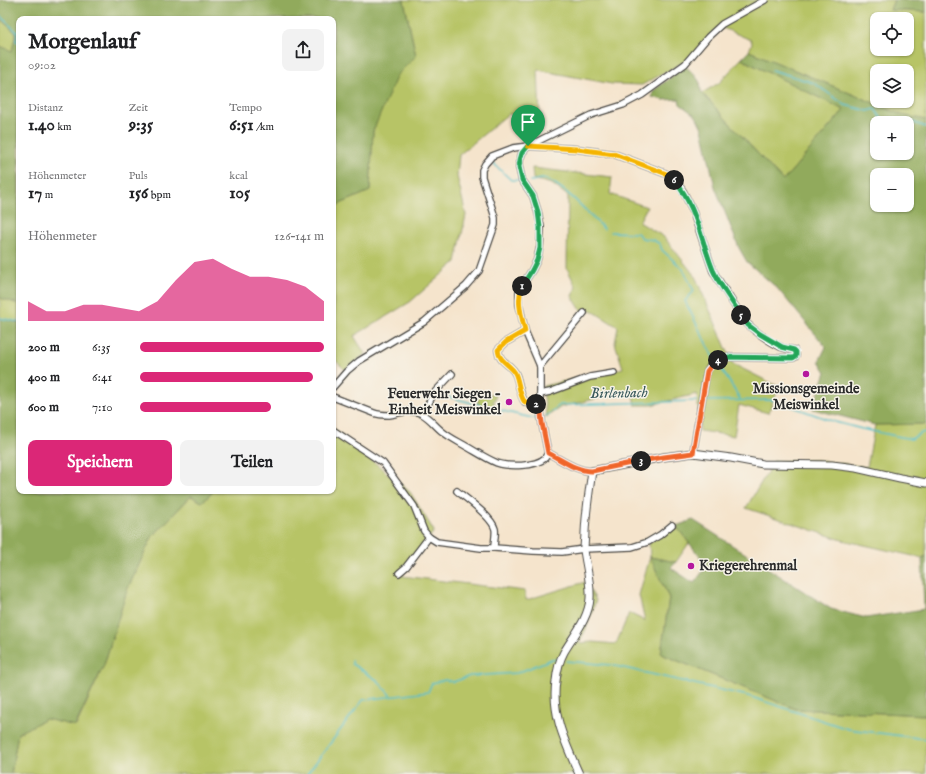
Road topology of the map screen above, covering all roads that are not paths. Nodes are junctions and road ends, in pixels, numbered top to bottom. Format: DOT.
graph roads {
  1 [pos="765,0"];
  2 [pos="528,146"];
  3 [pos="584,313"];
  4 [pos="525,331"];
  5 [pos="540,366"];
  6 [pos="614,373"];
  7 [pos="452,374"];
  8 [pos="336,384"];
  9 [pos="540,394"];
  10 [pos="336,398"];
  11 [pos="540,404"];
  12 [pos="423,414"];
  13 [pos="336,432"];
  14 [pos="548,453"];
  15 [pos="693,453"];
  16 [pos="592,471"];
  17 [pos="926,483"];
  18 [pos="457,491"];
  19 [pos="672,525"];
  20 [pos="429,537"];
  21 [pos="494,548"];
  22 [pos="584,549"];
  23 [pos="399,573"];
  24 [pos="579,774"];
  1 -- 2 [label="street"];
  2 -- 4 [label="street"];
  2 -- 8 [label="street"];
  2 -- 15 [label="street"];
  3 -- 5 [label="street"];
  4 -- 5 [label="street"];
  4 -- 11 [label="street"];
  5 -- 9 [label="street"];
  6 -- 9 [label="street"];
  7 -- 12 [label="street"];
  9 -- 11 [label="street"];
  10 -- 12 [label="street"];
  11 -- 14 [label="street"];
  12 -- 14 [label="street"];
  13 -- 20 [label="street"];
  14 -- 16 [label="street"];
  15 -- 16 [label="street"];
  15 -- 17 [label="street"];
  16 -- 22 [label="street"];
  18 -- 21 [label="street"];
  19 -- 22 [label="street"];
  20 -- 21 [label="street"];
  20 -- 23 [label="street"];
  21 -- 22 [label="street"];
  22 -- 24 [label="street"];
}
